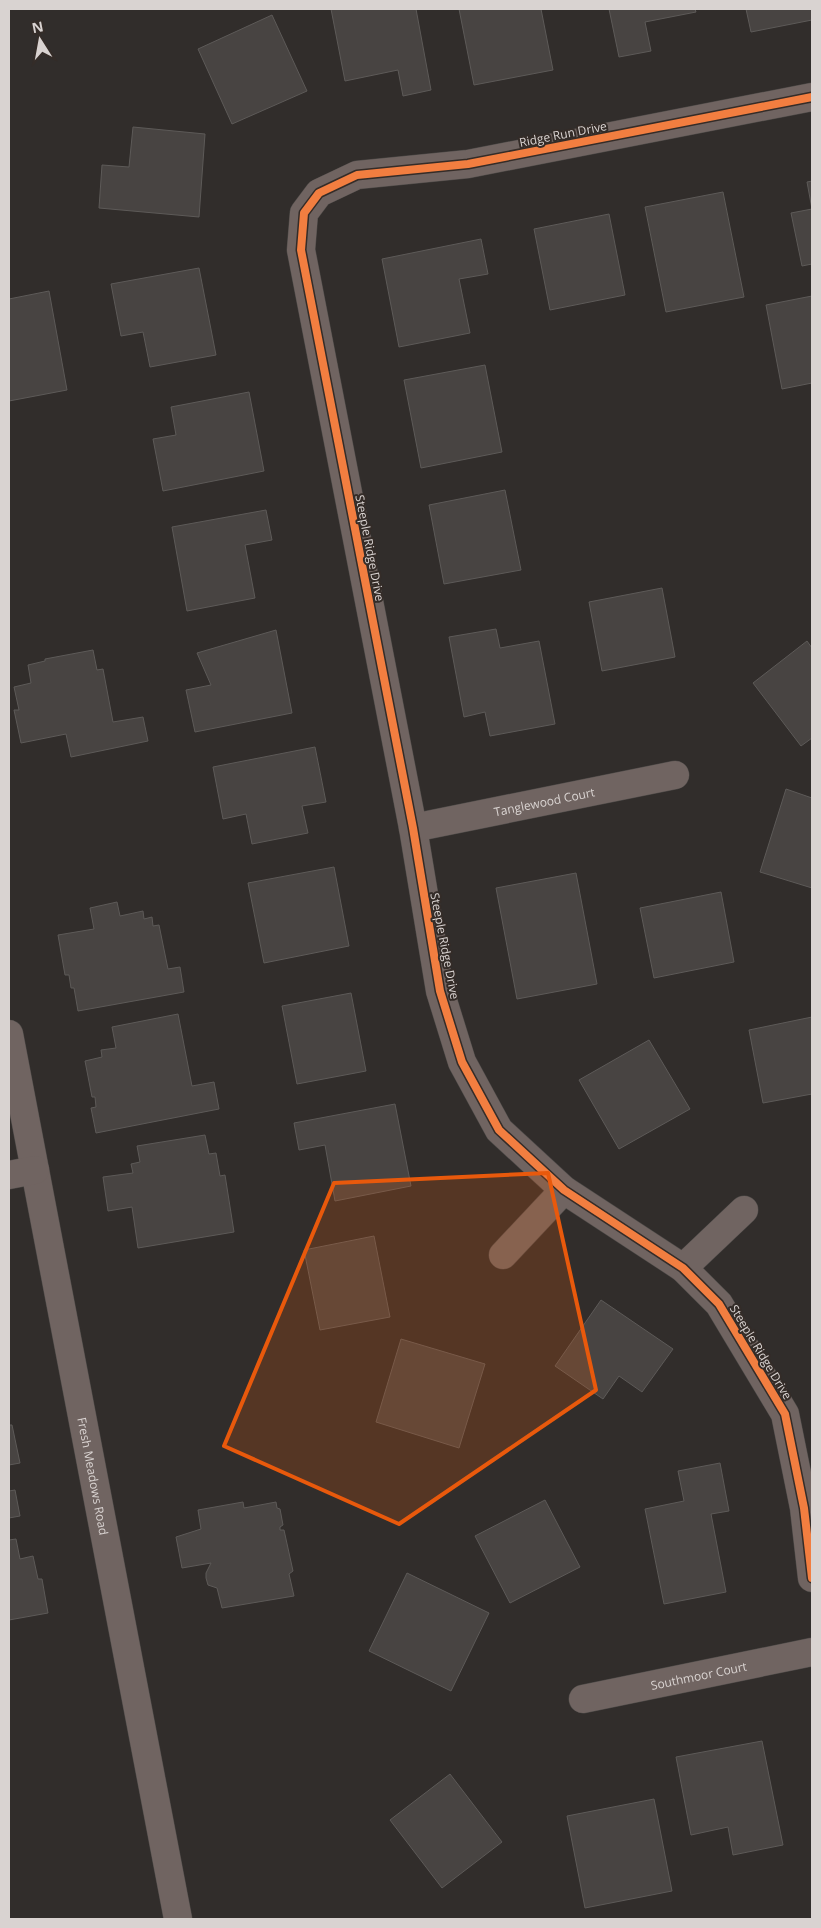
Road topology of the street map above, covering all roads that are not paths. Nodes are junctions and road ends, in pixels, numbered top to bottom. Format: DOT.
graph roads {
  1 [pos="812,96"];
  2 [pos="319,193"];
  3 [pos="676,775"];
  4 [pos="413,828"];
  5 [pos="9,1034"];
  6 [pos="35,1170"];
  7 [pos="9,1175"];
  8 [pos="564,1190"];
  9 [pos="744,1210"];
  10 [pos="503,1255"];
  11 [pos="683,1268"];
  12 [pos="812,1578"];
  13 [pos="812,1652"];
  14 [pos="583,1699"];
  15 [pos="178,1919"];
  1 -- 2 [label="street, Ridge Run Drive"];
  2 -- 4 [label="street, Steeple Ridge Drive"];
  3 -- 4 [label="street, Tanglewood Court"];
  4 -- 8 [label="street, Steeple Ridge Drive"];
  5 -- 6 [label="street, Fresh Meadows Road"];
  6 -- 7 [label="street"];
  6 -- 15 [label="street, Fresh Meadows Road"];
  8 -- 10 [label="street"];
  8 -- 11 [label="street, Steeple Ridge Drive"];
  9 -- 11 [label="street"];
  11 -- 12 [label="street, Steeple Ridge Drive"];
  13 -- 14 [label="street, Southmoor Court"];
}
